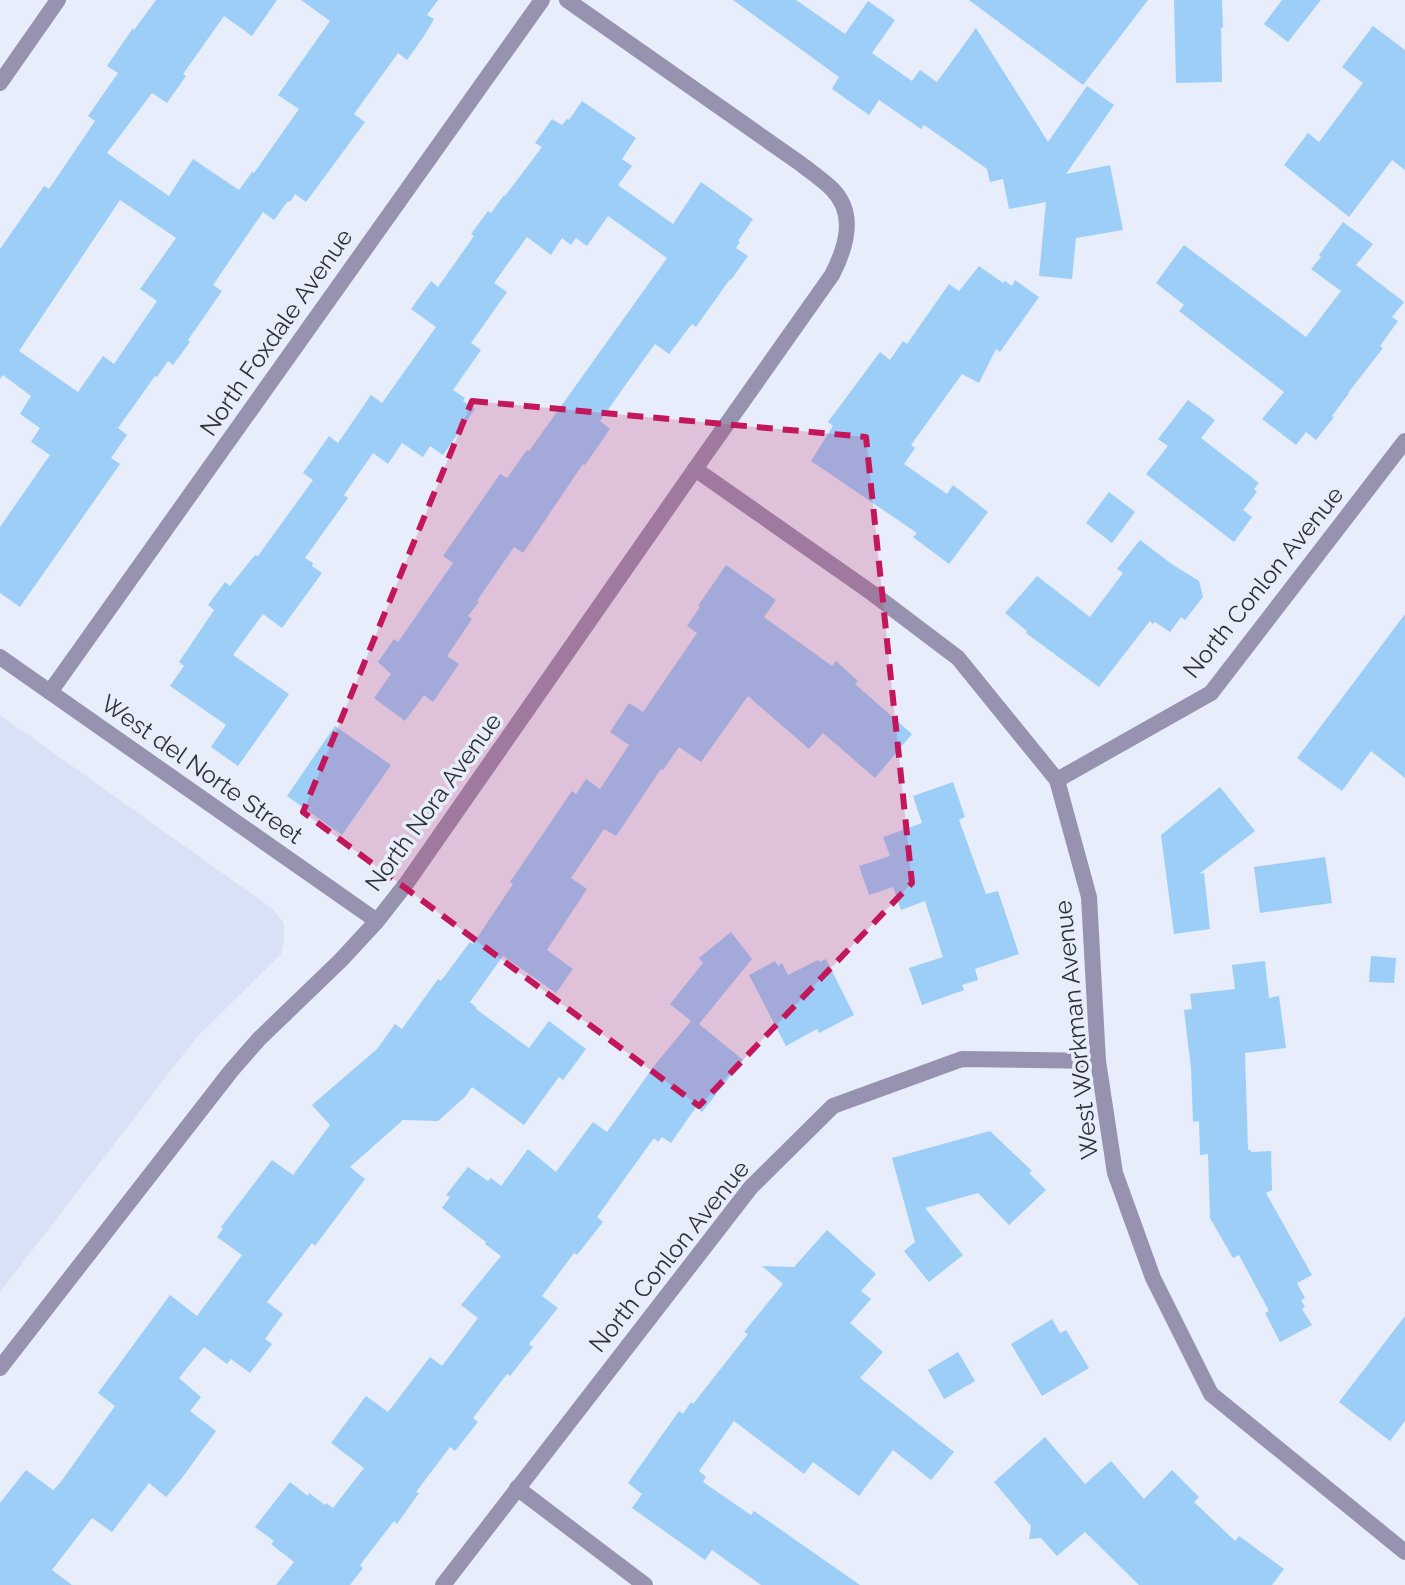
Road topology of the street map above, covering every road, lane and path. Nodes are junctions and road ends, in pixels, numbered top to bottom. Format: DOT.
graph roads {
  1 [pos="58,0"];
  2 [pos="542,0"];
  3 [pos="567,0"];
  4 [pos="0,83"];
  5 [pos="1405,441"];
  6 [pos="695,469"];
  7 [pos="0,657"];
  8 [pos="50,692"];
  9 [pos="1057,780"];
  10 [pos="377,921"];
  11 [pos="1098,1061"];
  12 [pos="0,1368"];
  13 [pos="517,1488"];
  14 [pos="1405,1552"];
  15 [pos="443,1585"];
  16 [pos="645,1585"];
  1 -- 4 [label="street"];
  2 -- 8 [label="street, North Foxdale Avenue"];
  3 -- 6 [label="street, North Nora Avenue"];
  5 -- 9 [label="street, North Conlon Avenue"];
  6 -- 9 [label="street, West Workman Avenue"];
  6 -- 10 [label="street, North Nora Avenue"];
  7 -- 8 [label="street, West del Norte Street"];
  8 -- 10 [label="street, West del Norte Street"];
  9 -- 11 [label="street, West Workman Avenue"];
  10 -- 12 [label="street, North Nora Avenue"];
  11 -- 13 [label="street, North Conlon Avenue"];
  11 -- 14 [label="street, West Workman Avenue"];
  13 -- 15 [label="street, North Conlon Avenue"];
  13 -- 16 [label="street"];
}
